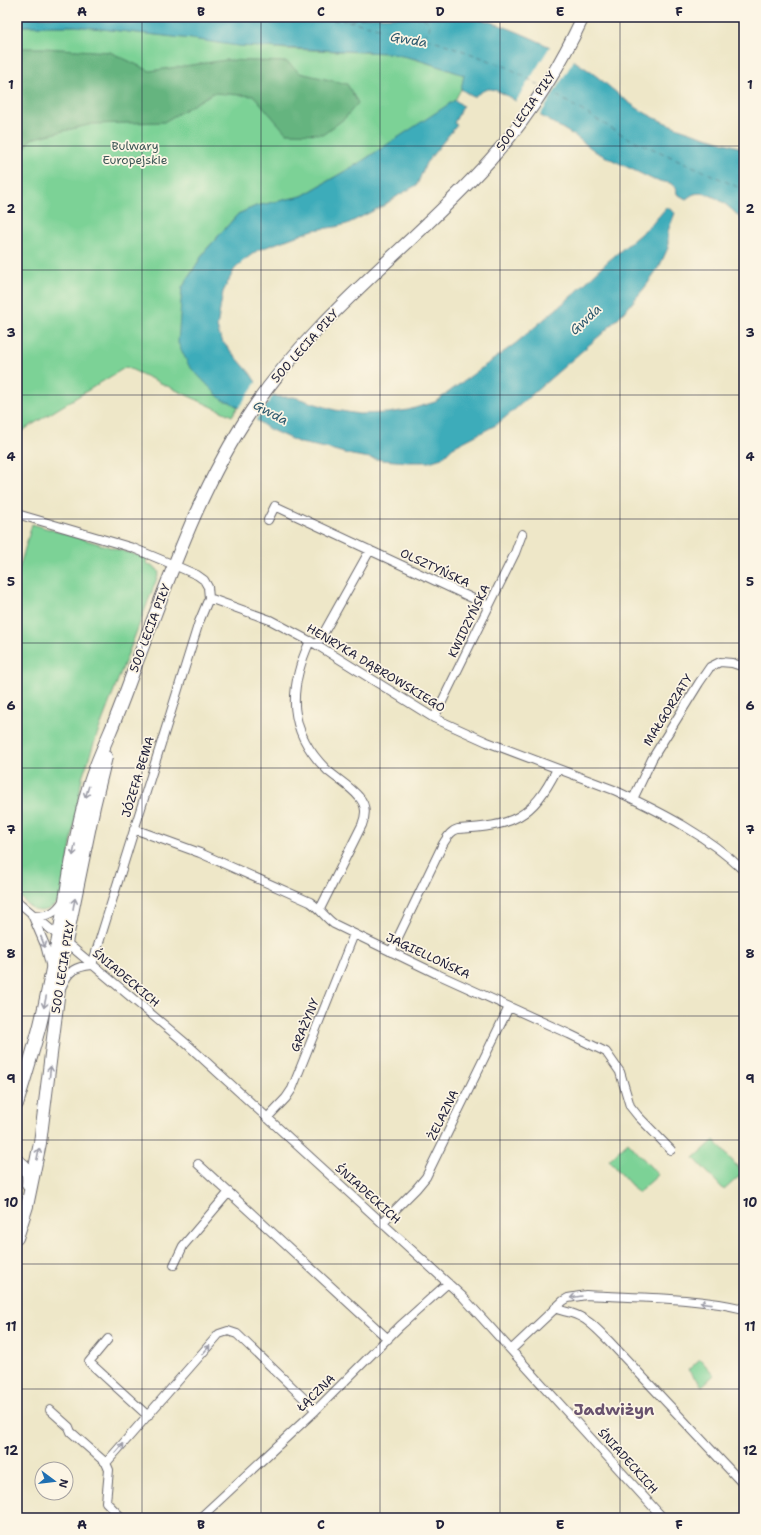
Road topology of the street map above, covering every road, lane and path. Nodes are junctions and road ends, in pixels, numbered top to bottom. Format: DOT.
graph roads {
  1 [pos="583,17"];
  2 [pos="17,514"];
  3 [pos="268,520"];
  4 [pos="522,534"];
  5 [pos="370,550"];
  6 [pos="174,565"];
  7 [pos="209,598"];
  8 [pos="490,606"];
  9 [pos="313,643"];
  10 [pos="744,668"];
  11 [pos="434,718"];
  12 [pos="111,730"];
  13 [pos="557,769"];
  14 [pos="633,799"];
  15 [pos="134,829"];
  16 [pos="744,872"];
  17 [pos="65,897"];
  18 [pos="17,901"];
  19 [pos="320,909"];
  20 [pos="31,914"];
  21 [pos="354,934"];
  22 [pos="62,939"];
  23 [pos="391,952"];
  24 [pos="92,965"];
  25 [pos="51,971"];
  26 [pos="510,1007"];
  27 [pos="56,1011"];
  28 [pos="17,1104"];
  29 [pos="267,1118"];
  30 [pos="671,1150"];
  31 [pos="17,1161"];
  32 [pos="198,1164"];
  33 [pos="230,1192"];
  34 [pos="27,1206"];
  35 [pos="382,1223"];
  36 [pos="17,1238"];
  37 [pos="174,1265"];
  38 [pos="448,1283"];
  39 [pos="555,1308"];
  40 [pos="744,1309"];
  41 [pos="108,1339"];
  42 [pos="388,1339"];
  43 [pos="512,1350"];
  44 [pos="50,1410"];
  45 [pos="316,1410"];
  46 [pos="148,1416"];
  47 [pos="106,1463"];
  48 [pos="744,1486"];
  49 [pos="122,1518"];
  50 [pos="200,1518"];
  51 [pos="663,1518"];
  1 -- 6 [label="street, 500 LECIA PIŁY"];
  2 -- 6 [label="street"];
  3 -- 5 [label="street, OLSZTYŃSKA"];
  4 -- 8 [label="street, KWIDZYŃSKA"];
  5 -- 8 [label="street, OLSZTYŃSKA"];
  5 -- 9 [label="street"];
  6 -- 7 [label="street"];
  6 -- 12 [label="street, 500 LECIA PIŁY"];
  7 -- 9 [label="street, HENRYKA DĄBROWSKIEGO"];
  7 -- 15 [label="street, JÓZEFA BEMA"];
  8 -- 11 [label="street, KWIDZYŃSKA"];
  9 -- 11 [label="street, HENRYKA DĄBROWSKIEGO"];
  9 -- 19 [label="street"];
  10 -- 14 [label="street, MAŁGORZATY"];
  11 -- 13 [label="street, HENRYKA DĄBROWSKIEGO"];
  12 -- 17 [label="street, 500 LECIA PIŁY, one-way"];
  22 -- 12 [label="street, 500 LECIA PIŁY, one-way"];
  13 -- 14 [label="street, HENRYKA DĄBROWSKIEGO"];
  13 -- 23 [label="street"];
  14 -- 16 [label="street, HENRYKA DĄBROWSKIEGO"];
  15 -- 19 [label="street, JAGIELLOŃSKA"];
  15 -- 24 [label="street, JÓZEFA BEMA"];
  17 -- 20 [label="street"];
  17 -- 22 [label="street, 500 LECIA PIŁY"];
  18 -- 20 [label="street, ŚNIADECKICH"];
  19 -- 21 [label="street, JAGIELLOŃSKA"];
  20 -- 22 [label="street, ŚNIADECKICH"];
  20 -- 25 [label="street, ŚNIADECKICH, one-way"];
  21 -- 23 [label="street, JAGIELLOŃSKA"];
  21 -- 29 [label="street, GRAŻYNY"];
  22 -- 24 [label="street, ŚNIADECKICH"];
  22 -- 25 [label="street, 500 LECIA PIŁY"];
  22 -- 27 [label="street, 500 LECIA PIŁY"];
  23 -- 26 [label="street, JAGIELLOŃSKA"];
  24 -- 27 [label="street"];
  24 -- 29 [label="street, ŚNIADECKICH"];
  25 -- 28 [label="street, 500 LECIA PIŁY, one-way"];
  26 -- 30 [label="street, JAGIELLOŃSKA"];
  26 -- 35 [label="street, ŻELAZNA"];
  34 -- 27 [label="street, 500 LECIA PIŁY, one-way"];
  29 -- 35 [label="street, ŚNIADECKICH"];
  31 -- 34 [label="street, 500 LECIA PIŁY"];
  32 -- 33 [label="street"];
  33 -- 37 [label="street"];
  33 -- 42 [label="street"];
  34 -- 36 [label="street, 500 LECIA PIŁY"];
  35 -- 38 [label="street, ŚNIADECKICH"];
  38 -- 42 [label="street, ŁĄCZNA"];
  38 -- 43 [label="street, ŚNIADECKICH"];
  40 -- 39 [label="street, one-way"];
  39 -- 43 [label="street"];
  39 -- 48 [label="street"];
  41 -- 46 [label="street"];
  42 -- 45 [label="street, ŁĄCZNA"];
  43 -- 51 [label="street, ŚNIADECKICH"];
  44 -- 47 [label="street"];
  46 -- 45 [label="street, one-way"];
  45 -- 50 [label="street, ŁĄCZNA"];
  47 -- 46 [label="street, one-way"];
  47 -- 49 [label="street"];
}
